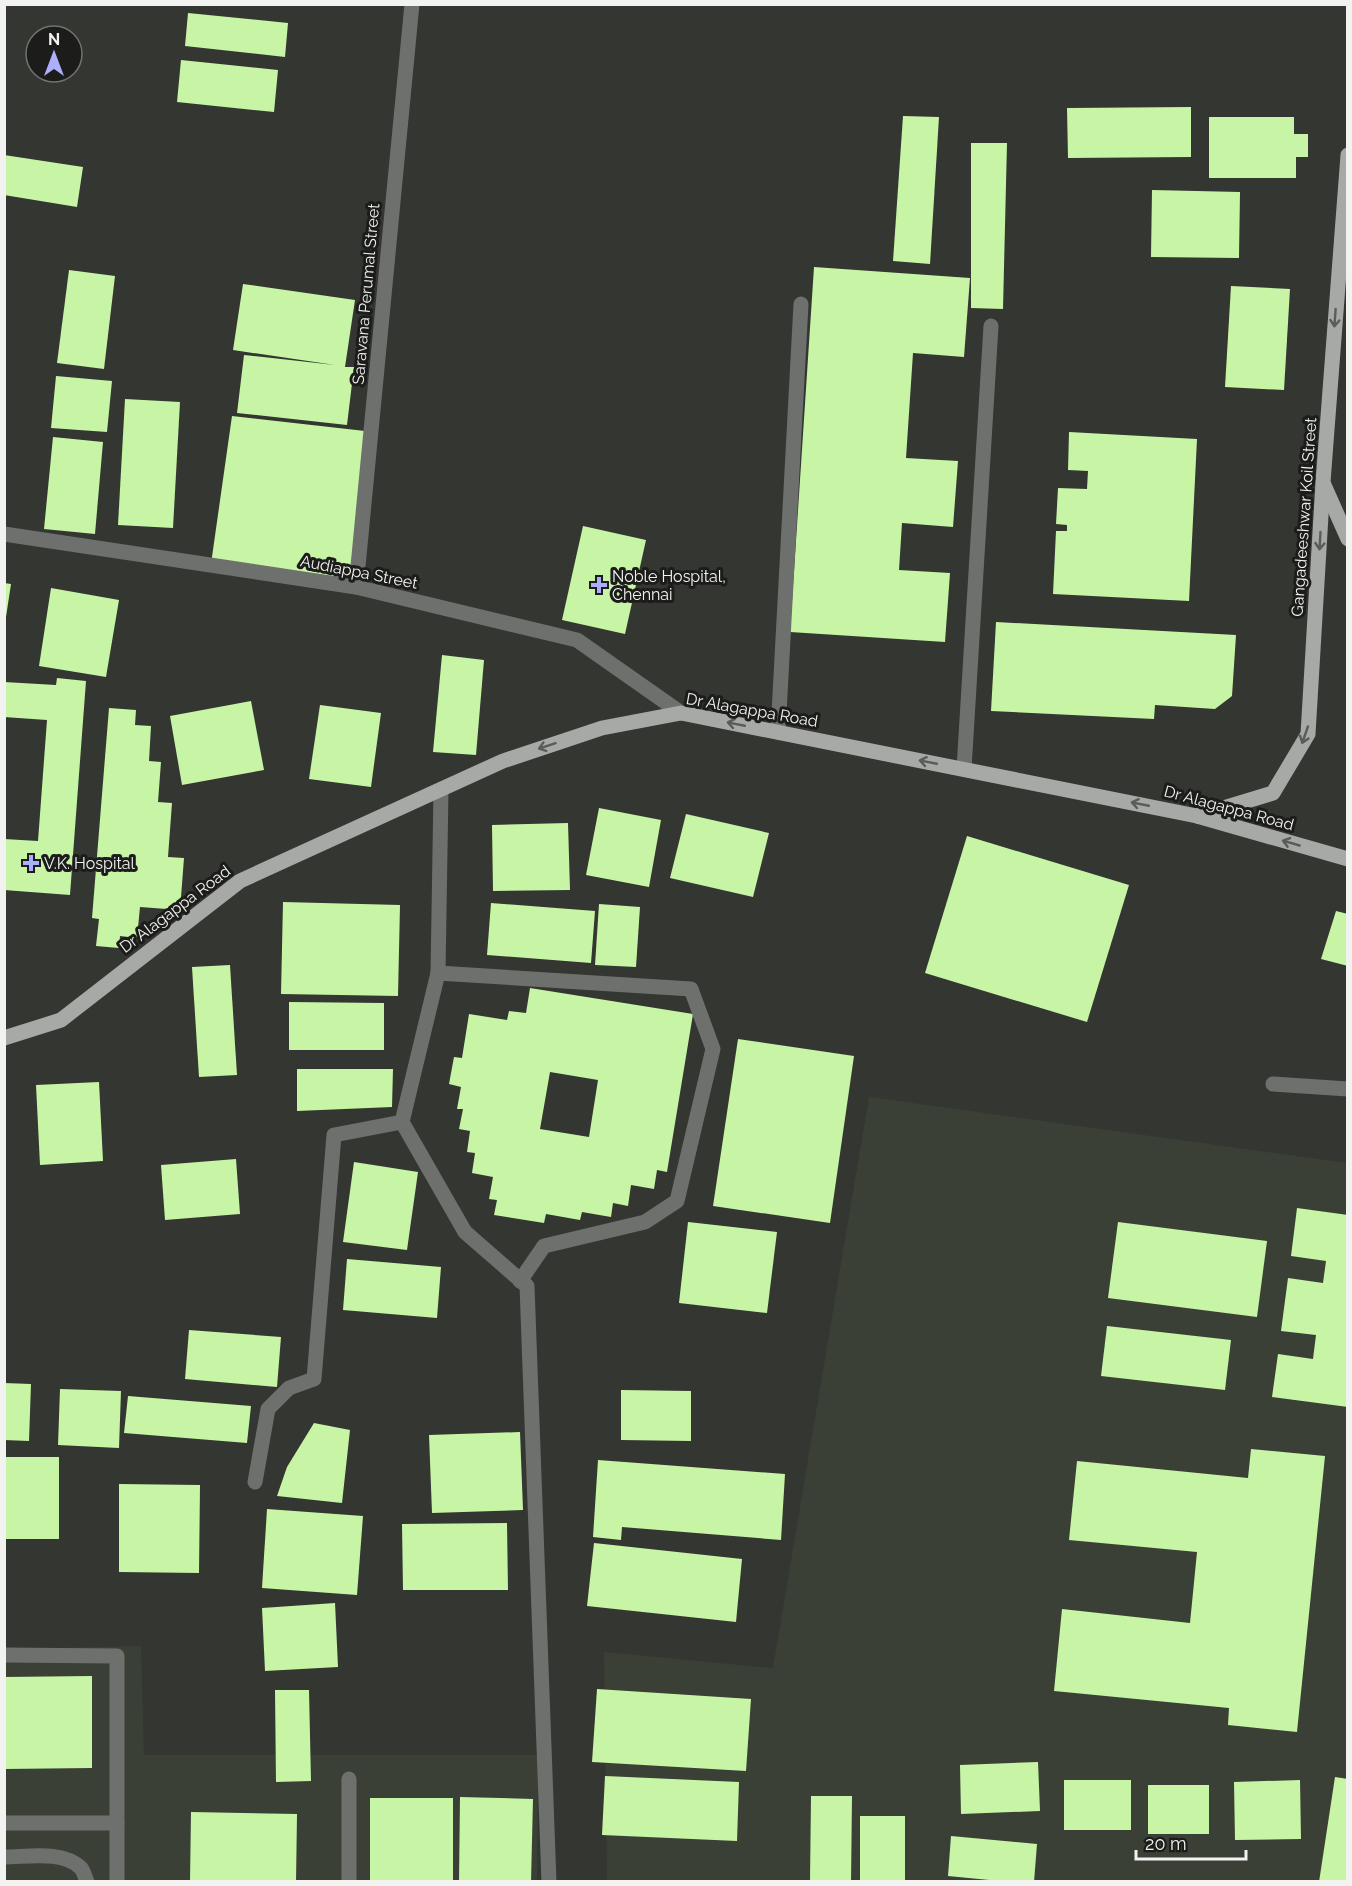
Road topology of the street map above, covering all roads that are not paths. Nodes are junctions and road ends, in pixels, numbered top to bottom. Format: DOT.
graph roads {
  1 [pos="412,4"];
  2 [pos="1347,155"];
  3 [pos="801,304"];
  4 [pos="991,326"];
  5 [pos="1323,483"];
  6 [pos="4,534"];
  7 [pos="1347,539"];
  8 [pos="356,587"];
  9 [pos="681,713"];
  10 [pos="778,732"];
  11 [pos="964,769"];
  12 [pos="441,790"];
  13 [pos="1197,816"];
  14 [pos="1347,859"];
  15 [pos="438,973"];
  16 [pos="4,1038"];
  17 [pos="1273,1084"];
  18 [pos="1347,1089"];
  19 [pos="402,1122"];
  20 [pos="520,1281"];
  21 [pos="255,1482"];
  22 [pos="4,1655"];
  23 [pos="349,1779"];
  24 [pos="4,1823"];
  25 [pos="117,1823"];
  26 [pos="4,1857"];
  27 [pos="87,1881"];
  28 [pos="117,1881"];
  29 [pos="349,1881"];
  30 [pos="549,1881"];
  1 -- 8 [label="street, Saravana Perumal Street"];
  2 -- 5 [label="main road, Gangadeeshwar Koil Street, one-way"];
  3 -- 10 [label="street"];
  4 -- 11 [label="street"];
  5 -- 7 [label="main road"];
  5 -- 13 [label="main road, Gangadeeshwar Koil Street, one-way"];
  6 -- 8 [label="street, Audiappa Street"];
  8 -- 9 [label="street, Audiappa Street"];
  10 -- 9 [label="main road, Dr Alagappa Road, one-way"];
  9 -- 12 [label="main road, Dr Alagappa Road, one-way"];
  11 -- 10 [label="main road, Dr Alagappa Road, one-way"];
  13 -- 11 [label="main road, Dr Alagappa Road, one-way"];
  12 -- 15 [label="street"];
  12 -- 16 [label="main road, Dr Alagappa Road"];
  14 -- 13 [label="main road, Dr Alagappa Road, one-way"];
  15 -- 19 [label="street"];
  15 -- 20 [label="street"];
  17 -- 18 [label="street"];
  19 -- 20 [label="street"];
  19 -- 21 [label="street"];
  20 -- 30 [label="street"];
  22 -- 25 [label="street"];
  23 -- 29 [label="street"];
  24 -- 25 [label="street"];
  25 -- 28 [label="street"];
  26 -- 27 [label="street"];
}
